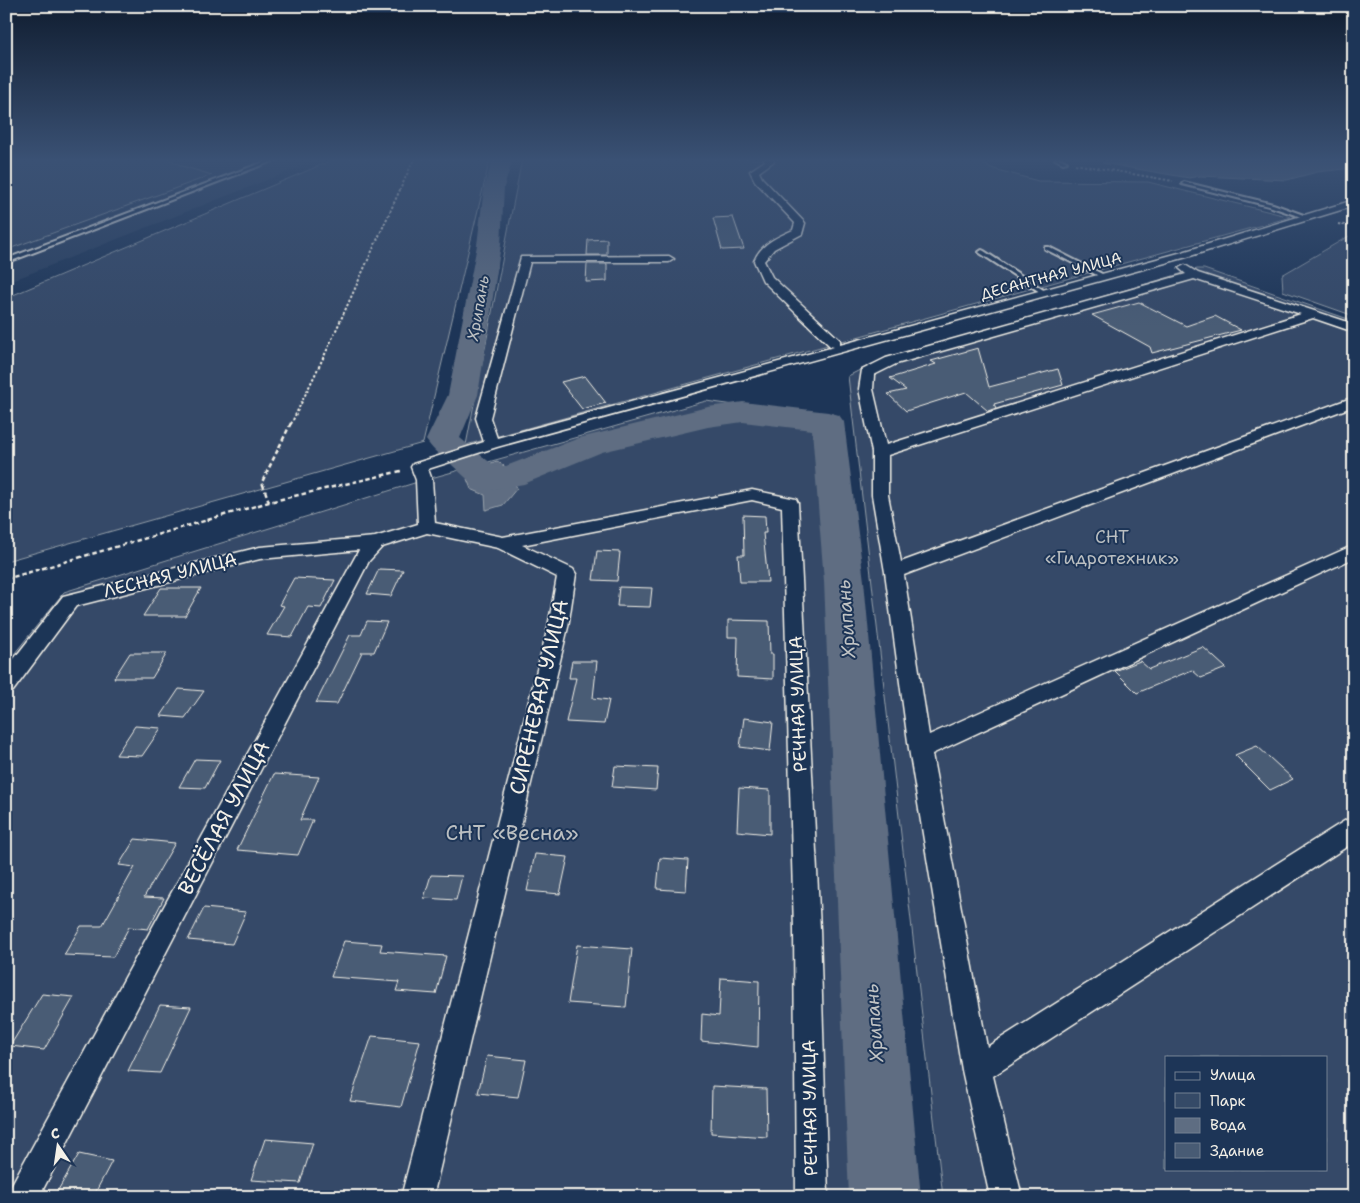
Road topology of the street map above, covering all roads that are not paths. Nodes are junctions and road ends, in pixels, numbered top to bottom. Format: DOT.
graph roads {
  1 [pos="127,215"];
  2 [pos="792,215"];
  3 [pos="1301,215"];
  4 [pos="1312,215"];
  5 [pos="1306,217"];
  6 [pos="1047,248"];
  7 [pos="982,252"];
  8 [pos="1173,258"];
  9 [pos="669,259"];
  10 [pos="6,261"];
  11 [pos="1194,275"];
  12 [pos="1104,277"];
  13 [pos="1045,293"];
  14 [pos="1314,314"];
  15 [pos="1354,328"];
  16 [pos="838,346"];
  17 [pos="1354,401"];
  18 [pos="492,444"];
  19 [pos="880,452"];
  20 [pos="419,467"];
  21 [pos="427,527"];
  22 [pos="376,543"];
  23 [pos="503,543"];
  24 [pos="1354,551"];
  25 [pos="894,572"];
  26 [pos="6,685"];
  27 [pos="920,749"];
  28 [pos="1354,828"];
  29 [pos="977,1070"];
  30 [pos="22,1197"];
  31 [pos="417,1197"];
  32 [pos="812,1197"];
  33 [pos="1006,1197"];
  1 -- 10 [label="lane"];
  2 -- 16 [label="street"];
  3 -- 5 [label="lane"];
  4 -- 5 [label="street, ДЕСАНТНАЯ УЛИЦА"];
  5 -- 8 [label="street, ДЕСАНТНАЯ УЛИЦА"];
  6 -- 12 [label="lane"];
  7 -- 13 [label="lane"];
  8 -- 11 [label="street"];
  8 -- 12 [label="street, ДЕСАНТНАЯ УЛИЦА"];
  9 -- 18 [label="street"];
  11 -- 14 [label="street"];
  11 -- 19 [label="street"];
  12 -- 13 [label="street, ДЕСАНТНАЯ УЛИЦА"];
  13 -- 16 [label="street, ДЕСАНТНАЯ УЛИЦА"];
  14 -- 15 [label="street"];
  14 -- 19 [label="street"];
  16 -- 18 [label="street, ДЕСАНТНАЯ УЛИЦА"];
  17 -- 25 [label="street"];
  18 -- 20 [label="street, ДЕСАНТНАЯ УЛИЦА"];
  19 -- 25 [label="street"];
  20 -- 21 [label="street"];
  21 -- 22 [label="street"];
  21 -- 23 [label="street, СИРЕНЕВАЯ УЛИЦА"];
  22 -- 26 [label="street, ЛЕСНАЯ УЛИЦА"];
  22 -- 30 [label="street, ВЕСЁЛАЯ УЛИЦА"];
  23 -- 31 [label="street, СИРЕНЕВАЯ УЛИЦА"];
  23 -- 32 [label="street, РЕЧНАЯ УЛИЦА"];
  24 -- 27 [label="street"];
  25 -- 27 [label="street"];
  27 -- 29 [label="street"];
  28 -- 29 [label="street"];
  29 -- 33 [label="street"];
}
